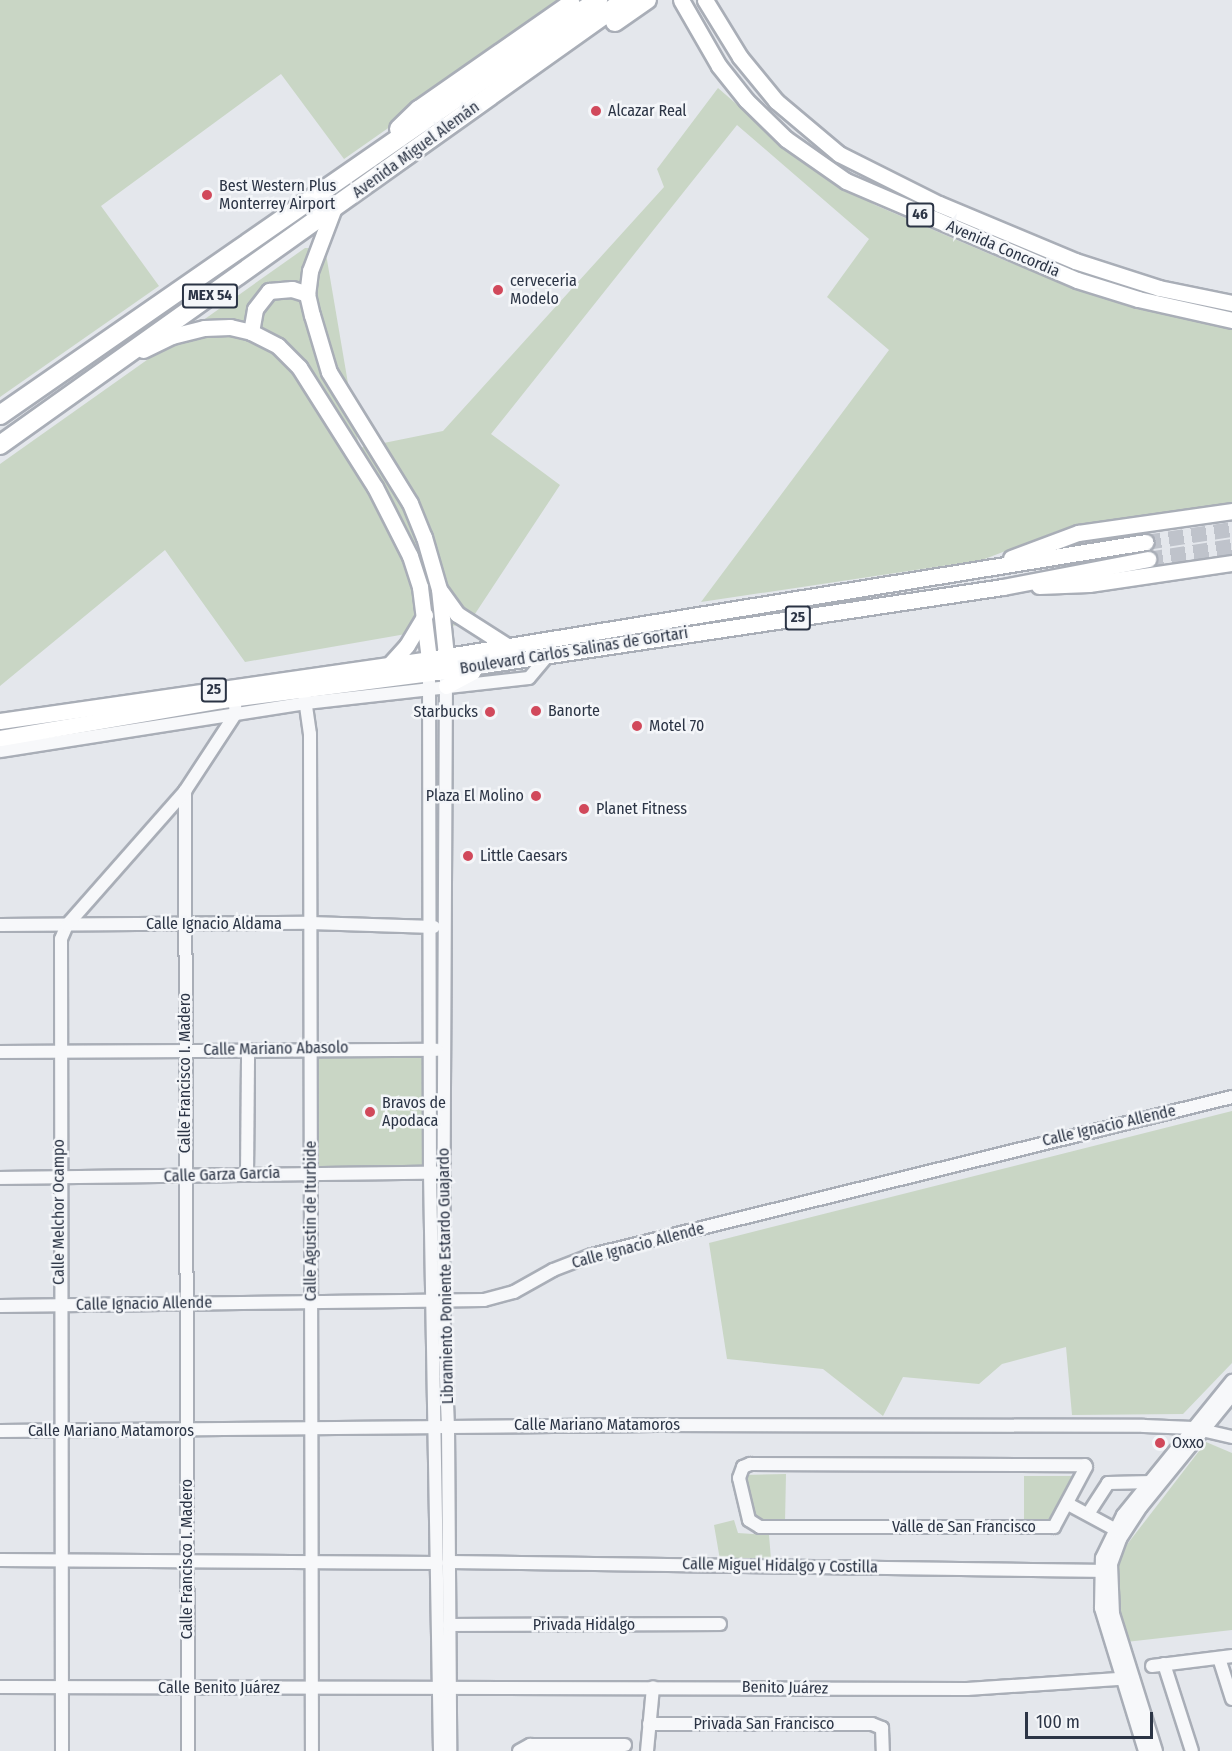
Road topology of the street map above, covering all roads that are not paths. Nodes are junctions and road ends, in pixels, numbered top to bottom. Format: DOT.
graph roads {
  1 [pos="577,0"];
  2 [pos="598,0"];
  3 [pos="647,0"];
  4 [pos="681,0"];
  5 [pos="705,0"];
  6 [pos="627,5"];
  7 [pos="414,140"];
  8 [pos="389,147"];
  9 [pos="401,163"];
  10 [pos="333,210"];
  11 [pos="307,294"];
  12 [pos="1232,303"];
  13 [pos="1232,320"];
  14 [pos="251,332"];
  15 [pos="103,371"];
  16 [pos="0,415"];
  17 [pos="0,445"];
  18 [pos="1232,511"];
  19 [pos="1146,542"];
  20 [pos="1148,559"];
  21 [pos="1232,563"];
  22 [pos="1000,564"];
  23 [pos="1003,587"];
  24 [pos="439,589"];
  25 [pos="425,615"];
  26 [pos="507,646"];
  27 [pos="549,654"];
  28 [pos="390,664"];
  29 [pos="446,671"];
  30 [pos="429,674"];
  31 [pos="395,692"];
  32 [pos="305,697"];
  33 [pos="235,706"];
  34 [pos="430,716"];
  35 [pos="0,721"];
  36 [pos="0,738"];
  37 [pos="0,751"];
  38 [pos="185,791"];
  39 [pos="184,923"];
  40 [pos="310,923"];
  41 [pos="0,925"];
  42 [pos="67,925"];
  43 [pos="428,926"];
  44 [pos="445,928"];
  45 [pos="310,1047"];
  46 [pos="429,1049"];
  47 [pos="248,1050"];
  48 [pos="445,1050"];
  49 [pos="185,1051"];
  50 [pos="0,1052"];
  51 [pos="60,1052"];
  52 [pos="1232,1097"];
  53 [pos="311,1172"];
  54 [pos="430,1173"];
  55 [pos="444,1173"];
  56 [pos="247,1175"];
  57 [pos="185,1176"];
  58 [pos="0,1178"];
  59 [pos="59,1178"];
  60 [pos="312,1302"];
  61 [pos="186,1303"];
  62 [pos="437,1303"];
  63 [pos="0,1306"];
  64 [pos="59,1306"];
  65 [pos="1232,1380"];
  66 [pos="1232,1395"];
  67 [pos="434,1426"];
  68 [pos="448,1426"];
  69 [pos="310,1429"];
  70 [pos="1198,1429"];
  71 [pos="0,1431"];
  72 [pos="59,1431"];
  73 [pos="186,1431"];
  74 [pos="1232,1437"];
  75 [pos="1154,1483"];
  76 [pos="1075,1492"];
  77 [pos="1094,1502"];
  78 [pos="1068,1504"];
  79 [pos="1088,1514"];
  80 [pos="1119,1531"];
  81 [pos="0,1560"];
  82 [pos="62,1560"];
  83 [pos="187,1561"];
  84 [pos="312,1563"];
  85 [pos="443,1563"];
  86 [pos="1104,1571"];
  87 [pos="720,1624"];
  88 [pos="449,1625"];
  89 [pos="1226,1657"];
  90 [pos="1127,1679"];
  91 [pos="0,1687"];
  92 [pos="62,1687"];
  93 [pos="188,1687"];
  94 [pos="653,1687"];
  95 [pos="312,1688"];
  96 [pos="443,1688"];
  97 [pos="1232,1699"];
  98 [pos="649,1724"];
  99 [pos="625,1745"];
  100 [pos="62,1751"];
  101 [pos="188,1751"];
  102 [pos="312,1751"];
  103 [pos="440,1751"];
  104 [pos="450,1751"];
  105 [pos="519,1751"];
  106 [pos="647,1751"];
  107 [pos="883,1751"];
  108 [pos="1146,1751"];
  109 [pos="1156,1751"];
  110 [pos="1192,1751"];
  1 -- 8 [label="highway"];
  2 -- 7 [label="highway, Avenida Miguel Alemán / MEX 54"];
  3 -- 6 [label="highway"];
  4 -- 13 [label="main road, Avenida Concordia / 46"];
  5 -- 12 [label="main road, Avenida Concordia / 46"];
  6 -- 7 [label="highway, Avenida Miguel Alemán / MEX 54"];
  6 -- 9 [label="highway"];
  7 -- 8 [label="highway, Avenida Miguel Alemán / MEX 54"];
  7 -- 9 [label="highway, Avenida Miguel Alemán / MEX 54"];
  8 -- 16 [label="highway, Avenida Miguel Alemán / MEX 54"];
  9 -- 10 [label="highway, Avenida Miguel Alemán / MEX 54"];
  10 -- 11 [label="main road"];
  10 -- 15 [label="highway, Avenida Miguel Alemán / MEX 54"];
  11 -- 14 [label="main road"];
  11 -- 24 [label="main road"];
  14 -- 15 [label="main road"];
  14 -- 25 [label="main road"];
  15 -- 17 [label="highway, Avenida Miguel Alemán / MEX 54"];
  18 -- 22 [label="main road"];
  19 -- 22 [label="main road, Boulevard Carlos Salinas de Gortari / 25"];
  20 -- 23 [label="main road, Boulevard Carlos Salinas de Gortari / 25"];
  21 -- 23 [label="main road"];
  22 -- 26 [label="main road, Boulevard Carlos Salinas de Gortari / 25"];
  23 -- 27 [label="main road, Boulevard Carlos Salinas de Gortari / 25"];
  24 -- 26 [label="main road"];
  24 -- 29 [label="main road"];
  25 -- 28 [label="main road"];
  25 -- 30 [label="main road"];
  26 -- 29 [label="main road, Boulevard Carlos Salinas de Gortari / 25"];
  27 -- 29 [label="main road, Boulevard Carlos Salinas de Gortari / 25"];
  27 -- 29 [label="street"];
  28 -- 30 [label="main road, Boulevard Carlos Salinas de Gortari / 25"];
  28 -- 35 [label="main road, Boulevard Carlos Salinas de Gortari / 25"];
  29 -- 30 [label="main road, Boulevard Carlos Salinas de Gortari / 25"];
  29 -- 30 [label="street"];
  29 -- 44 [label="street, Libramiento Poniente Estardo Guajardo"];
  30 -- 31 [label="street"];
  30 -- 32 [label="main road, Boulevard Carlos Salinas de Gortari / 25"];
  30 -- 34 [label="street, Libramiento Poniente Estardo Guajardo"];
  31 -- 32 [label="street"];
  31 -- 34 [label="street"];
  32 -- 33 [label="main road, Boulevard Carlos Salinas de Gortari / 25"];
  32 -- 40 [label="street, Calle Agustin de Iturbide"];
  33 -- 36 [label="main road, Boulevard Carlos Salinas de Gortari / 25"];
  33 -- 37 [label="street"];
  33 -- 38 [label="street, Calle Melchor Ocampo"];
  34 -- 43 [label="street, Libramiento Poniente Estardo Guajardo"];
  38 -- 39 [label="street, Calle Francisco I. Madero"];
  38 -- 42 [label="street, Calle Melchor Ocampo"];
  39 -- 40 [label="street, Calle Ignacio Aldama"];
  39 -- 42 [label="street, Calle Ignacio Aldama"];
  39 -- 49 [label="street, Calle Francisco I. Madero"];
  40 -- 43 [label="street, Calle Ignacio Aldama"];
  40 -- 45 [label="street, Calle Agustin de Iturbide"];
  41 -- 42 [label="street, Calle Ignacio Aldama"];
  42 -- 51 [label="street, Calle Melchor Ocampo"];
  43 -- 44 [label="street, Calle Ignacio Aldama"];
  43 -- 46 [label="street, Libramiento Poniente Estardo Guajardo"];
  44 -- 48 [label="street, Libramiento Poniente Estardo Guajardo"];
  45 -- 46 [label="street, Calle Mariano Abasolo"];
  45 -- 47 [label="street, Calle Mariano Abasolo"];
  45 -- 53 [label="street, Calle Agustin de Iturbide"];
  46 -- 48 [label="street, Calle Mariano Abasolo"];
  46 -- 54 [label="street, Libramiento Poniente Estardo Guajardo"];
  47 -- 49 [label="street, Calle Mariano Abasolo"];
  47 -- 56 [label="street"];
  48 -- 55 [label="street, Libramiento Poniente Estardo Guajardo"];
  49 -- 51 [label="street, Calle Mariano Abasolo"];
  49 -- 57 [label="street, Calle Francisco I. Madero"];
  50 -- 51 [label="street, Calle Mariano Abasolo"];
  51 -- 59 [label="street, Calle Melchor Ocampo"];
  52 -- 62 [label="street, Calle Ignacio Allende"];
  53 -- 54 [label="street, Calle Garza García"];
  53 -- 56 [label="street, Calle Garza García"];
  53 -- 60 [label="street, Calle Agustin de Iturbide"];
  54 -- 55 [label="street, Calle Garza García"];
  54 -- 62 [label="street, Libramiento Poniente Estardo Guajardo"];
  55 -- 62 [label="street, Libramiento Poniente Estardo Guajardo"];
  56 -- 57 [label="street, Calle Garza García"];
  57 -- 59 [label="street, Calle Garza García"];
  57 -- 61 [label="street, Calle Francisco I. Madero"];
  58 -- 59 [label="street, Calle Garza García"];
  59 -- 64 [label="street, Calle Melchor Ocampo"];
  60 -- 61 [label="street, Calle Ignacio Allende"];
  60 -- 62 [label="street, Calle Ignacio Allende"];
  60 -- 69 [label="street, Calle Agustin de Iturbide"];
  61 -- 64 [label="street, Calle Ignacio Allende"];
  61 -- 73 [label="street, Calle Francisco I. Madero"];
  62 -- 67 [label="street, Libramiento Poniente Estardo Guajardo"];
  62 -- 68 [label="street, Libramiento Poniente Estardo Guajardo"];
  63 -- 64 [label="street, Calle Ignacio Allende"];
  64 -- 72 [label="street, Calle Melchor Ocampo"];
  65 -- 70 [label="street"];
  66 -- 70 [label="street"];
  67 -- 68 [label="street, Calle Mariano Matamoros"];
  67 -- 69 [label="street, Calle Mariano Matamoros"];
  67 -- 85 [label="street, Libramiento Poniente Estardo Guajardo"];
  68 -- 70 [label="street, Calle Mariano Matamoros"];
  68 -- 85 [label="street, Libramiento Poniente Estardo Guajardo"];
  69 -- 73 [label="street, Calle Mariano Matamoros"];
  69 -- 84 [label="street, Calle Agustin de Iturbide"];
  70 -- 74 [label="street, Calle Mariano Matamoros"];
  70 -- 75 [label="street"];
  71 -- 72 [label="street, Calle Mariano Matamoros"];
  72 -- 73 [label="street, Calle Mariano Matamoros"];
  72 -- 82 [label="street, Calle Melchor Ocampo"];
  73 -- 83 [label="street, Calle Francisco I. Madero"];
  75 -- 77 [label="street"];
  75 -- 80 [label="street"];
  76 -- 77 [label="street"];
  76 -- 78 [label="street, Valle de San Francisco"];
  76 -- 78 [label="street, Valle de San Francisco"];
  77 -- 79 [label="street"];
  78 -- 79 [label="street"];
  79 -- 80 [label="street"];
  80 -- 86 [label="street"];
  81 -- 82 [label="street, Calle Miguel Hidalgo y Costilla"];
  82 -- 83 [label="street, Calle Miguel Hidalgo y Costilla"];
  82 -- 92 [label="street, Calle Melchor Ocampo"];
  83 -- 84 [label="street, Calle Miguel Hidalgo y Costilla"];
  83 -- 93 [label="street, Calle Francisco I. Madero"];
  84 -- 85 [label="street, Calle Miguel Hidalgo y Costilla"];
  84 -- 95 [label="street, Calle Agustin de Iturbide"];
  85 -- 86 [label="street, Calle Miguel Hidalgo y Costilla"];
  85 -- 88 [label="street, Libramiento Poniente Estardo Guajardo"];
  85 -- 96 [label="street, Libramiento Poniente Estardo Guajardo"];
  86 -- 90 [label="street"];
  87 -- 88 [label="street, Privada Hidalgo"];
  88 -- 96 [label="street, Libramiento Poniente Estardo Guajardo"];
  89 -- 97 [label="street"];
  89 -- 110 [label="street"];
  90 -- 94 [label="street, Benito Juárez"];
  90 -- 108 [label="street"];
  90 -- 109 [label="street"];
  91 -- 92 [label="street, Calle Benito Juárez"];
  92 -- 93 [label="street, Calle Benito Juárez"];
  92 -- 100 [label="street, Calle Melchor Ocampo"];
  93 -- 95 [label="street, Calle Benito Juárez"];
  93 -- 101 [label="street, Calle Francisco I. Madero"];
  94 -- 96 [label="street, Benito Juárez"];
  94 -- 98 [label="street"];
  95 -- 96 [label="street, Calle Benito Juárez"];
  95 -- 102 [label="street, Calle Agustin de Iturbide"];
  96 -- 103 [label="street, Libramiento Poniente Estardo Guajardo"];
  96 -- 104 [label="street, Libramiento Poniente Estardo Guajardo"];
  98 -- 106 [label="street"];
  98 -- 107 [label="street, Privada San Francisco"];
  99 -- 105 [label="street"];
}
